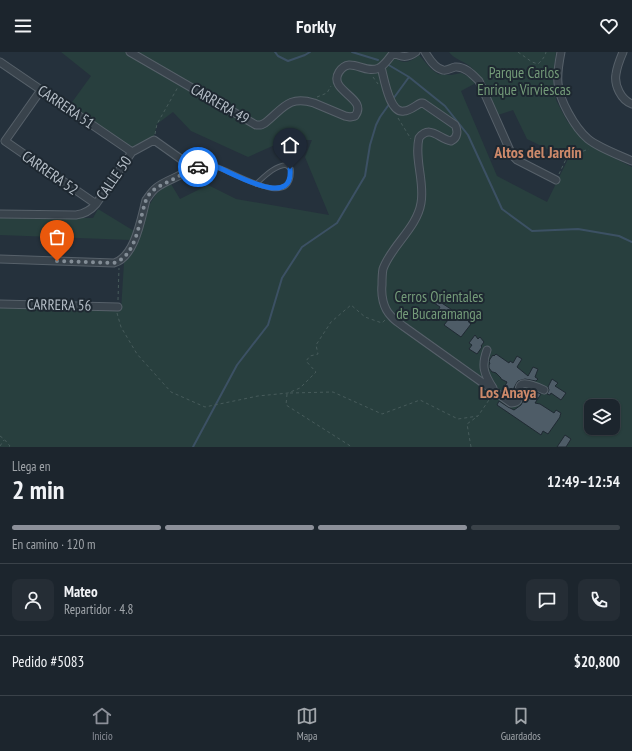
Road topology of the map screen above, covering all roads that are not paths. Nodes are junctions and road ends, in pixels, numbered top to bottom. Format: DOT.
graph roads {
  1 [pos="130,52"];
  2 [pos="394,52"];
  3 [pos="416,52"];
  4 [pos="425,52"];
  5 [pos="561,52"];
  6 [pos="623,52"];
  7 [pos="0,62"];
  8 [pos="381,67"];
  9 [pos="41,90"];
  10 [pos="632,104"];
  11 [pos="132,152"];
  12 [pos="632,161"];
  13 [pos="192,167"];
  14 [pos="556,180"];
  15 [pos="256,184"];
  16 [pos="96,204"];
  17 [pos="0,214"];
  18 [pos="0,259"];
  19 [pos="0,304"];
  20 [pos="118,307"];
  21 [pos="487,350"];
  22 [pos="544,390"];
  23 [pos="495,391"];
  1 -- 8 [label="street, CARRERA 49"];
  2 -- 3 [label="street"];
  2 -- 8 [label="street"];
  4 -- 14 [label="street"];
  5 -- 12 [label="street"];
  6 -- 10 [label="street"];
  7 -- 9 [label="street, CARRERA 51"];
  8 -- 23 [label="street"];
  9 -- 11 [label="street, CARRERA 51"];
  9 -- 16 [label="street, CARRERA 52"];
  11 -- 13 [label="street, CALLE 50"];
  11 -- 16 [label="street, CALLE 50"];
  13 -- 15 [label="lane"];
  13 -- 18 [label="street"];
  15 -- 15 [label="lane"];
  16 -- 17 [label="street"];
  19 -- 20 [label="street, CARRERA 56"];
  21 -- 23 [label="street"];
  22 -- 23 [label="street"];
}
